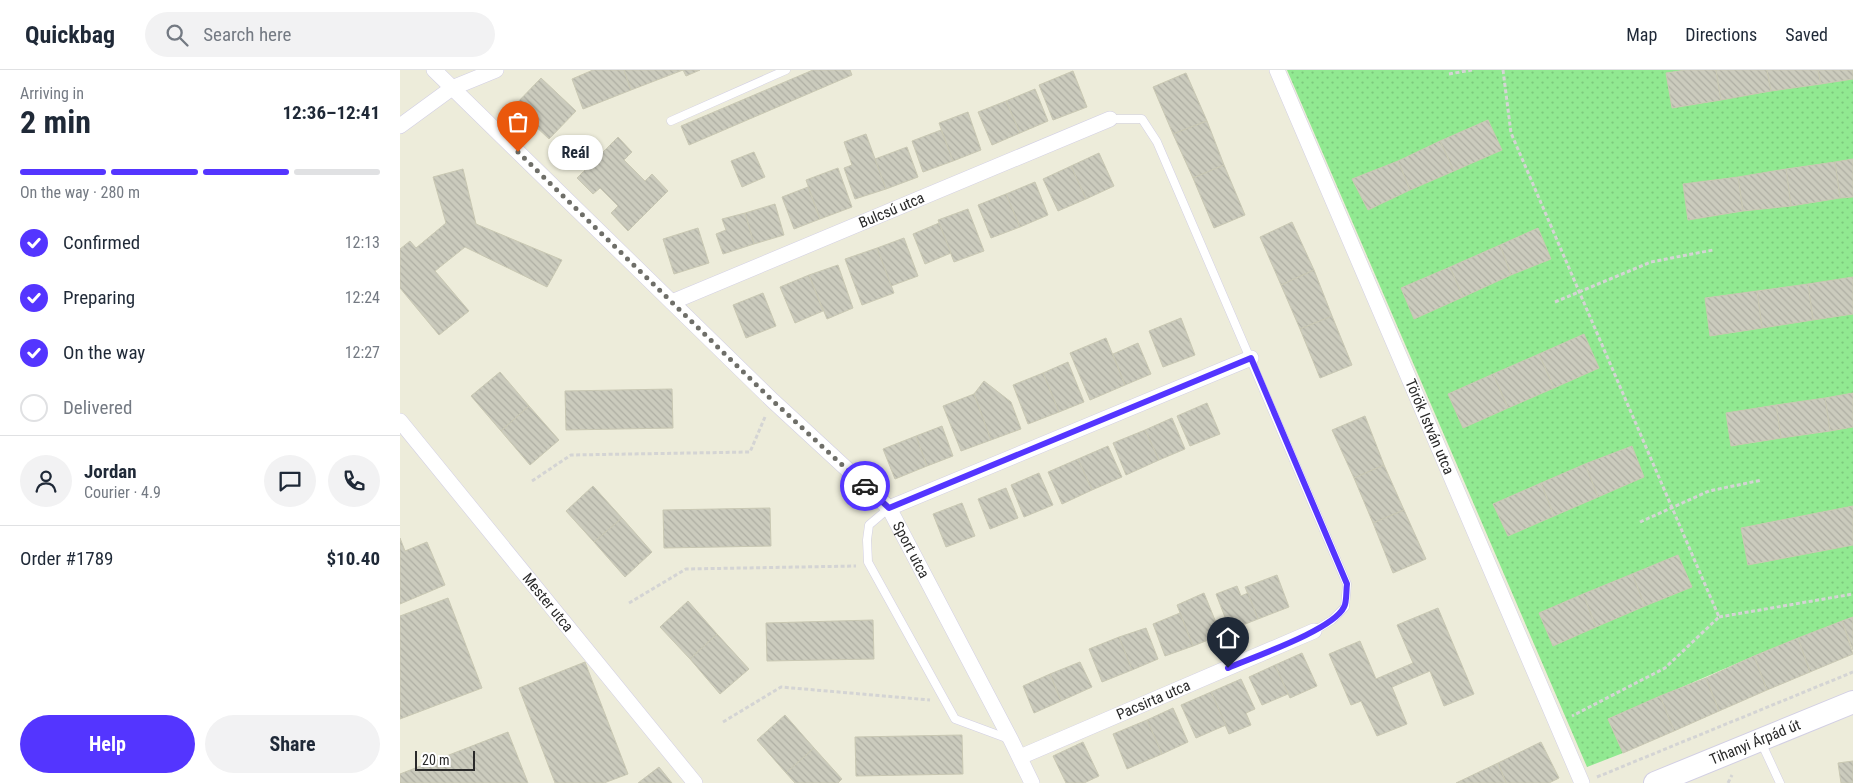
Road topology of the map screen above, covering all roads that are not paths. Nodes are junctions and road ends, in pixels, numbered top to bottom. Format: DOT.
graph roads {
  1 [pos="434,70"];
  2 [pos="496,70"];
  3 [pos="786,70"];
  4 [pos="1277,70"];
  5 [pos="452,88"];
  6 [pos="1110,119"];
  7 [pos="671,121"];
  8 [pos="400,126"];
  9 [pos="672,302"];
  10 [pos="1251,358"];
  11 [pos="400,421"];
  12 [pos="889,508"];
  13 [pos="1314,631"];
  14 [pos="1853,702"];
  15 [pos="1012,740"];
  16 [pos="1760,740"];
  17 [pos="1020,757"];
  18 [pos="1587,781"];
  19 [pos="695,783"];
  20 [pos="1032,783"];
  21 [pos="1655,783"];
  22 [pos="1780,783"];
  1 -- 5 [label="street, Sport utca"];
  2 -- 5 [label="street"];
  3 -- 7 [label="lane"];
  4 -- 18 [label="street, Török István utca"];
  5 -- 8 [label="street"];
  5 -- 9 [label="street, Sport utca"];
  6 -- 9 [label="street, Bulcsú utca"];
  6 -- 10 [label="lane"];
  9 -- 12 [label="street, Sport utca"];
  10 -- 12 [label="street"];
  10 -- 13 [label="lane"];
  11 -- 19 [label="street, Mester utca"];
  12 -- 15 [label="street, Sport utca"];
  12 -- 15 [label="lane"];
  13 -- 17 [label="street, Pacsirta utca"];
  14 -- 16 [label="street, Tihanyi Árpád út"];
  15 -- 17 [label="street, Sport utca"];
  16 -- 21 [label="street, Tihanyi Árpád út"];
  16 -- 22 [label="lane"];
  17 -- 20 [label="street, Sport utca"];
}
